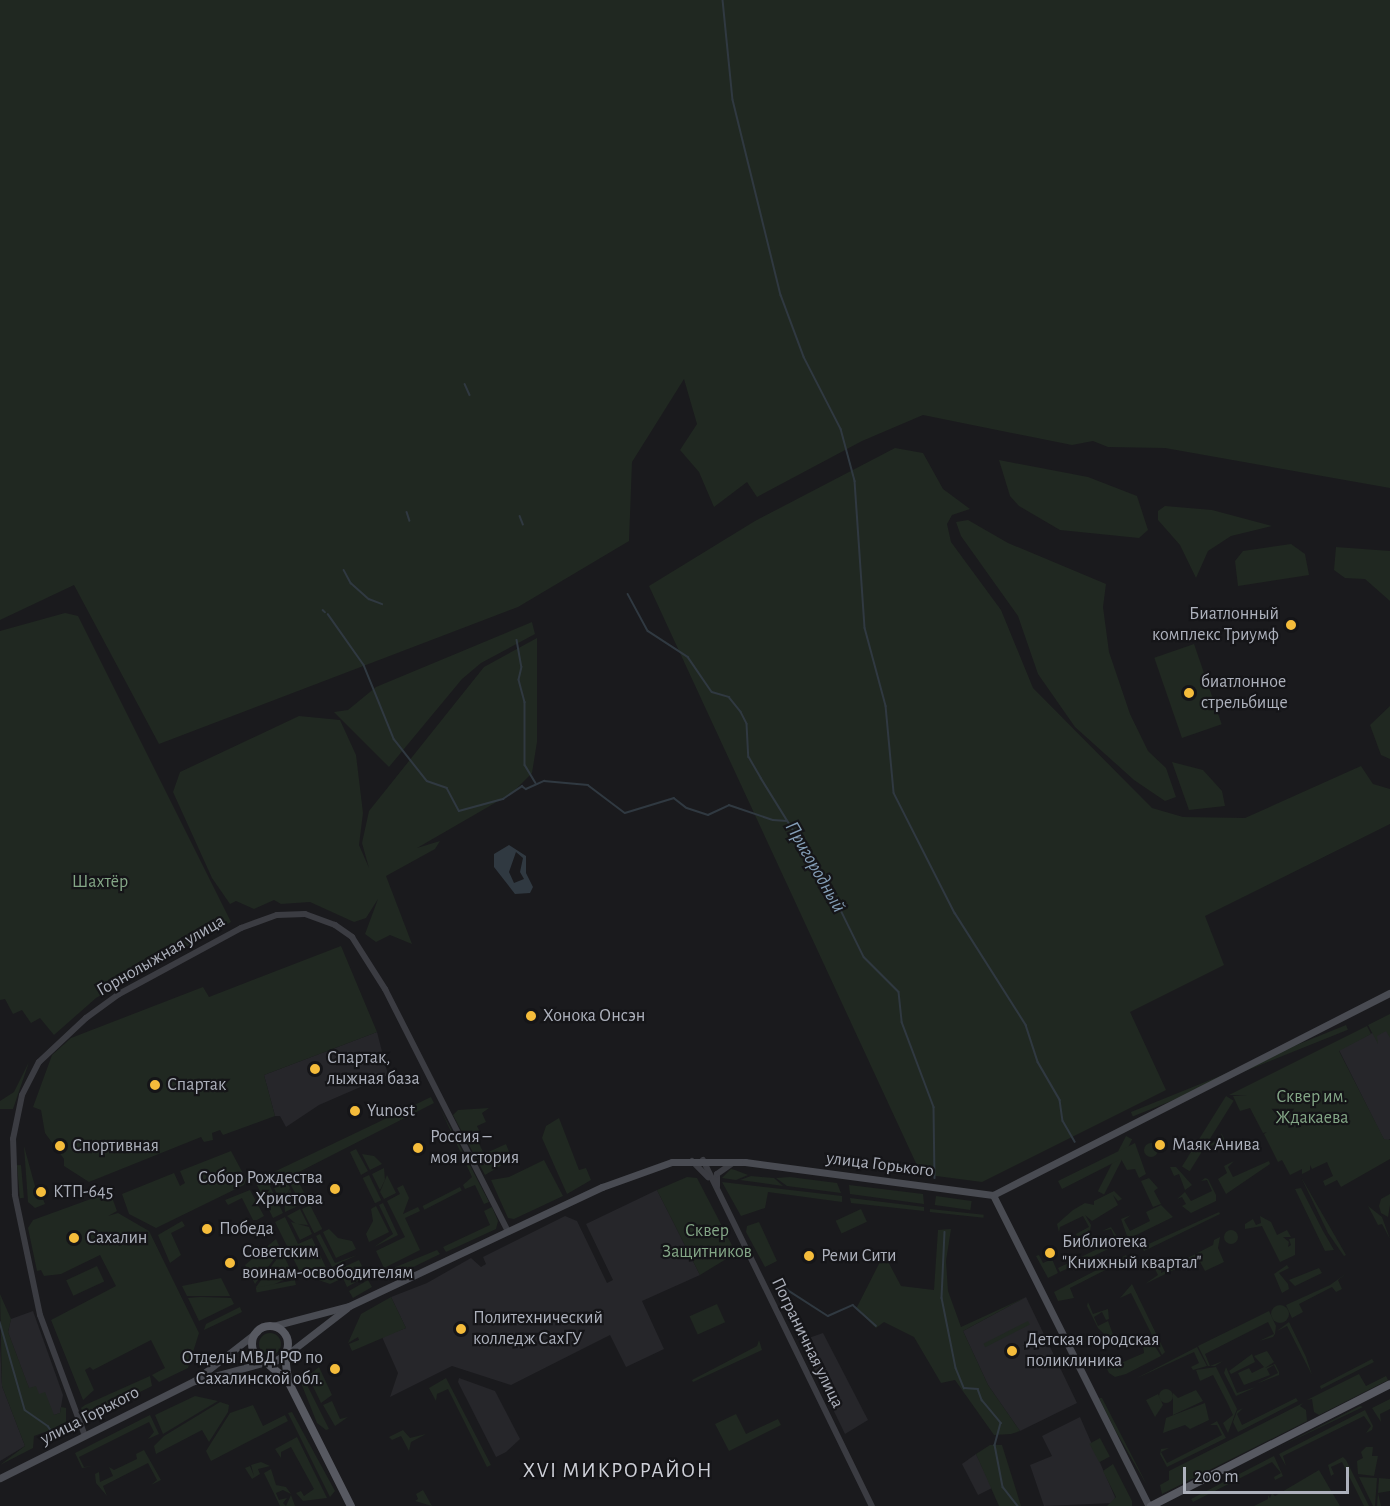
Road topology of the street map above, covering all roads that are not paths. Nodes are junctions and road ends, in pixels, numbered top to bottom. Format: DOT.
graph roads {
  1 [pos="1390,993"];
  2 [pos="703,1159"];
  3 [pos="692,1161"];
  4 [pos="736,1161"];
  5 [pos="718,1193"];
  6 [pos="993,1195"];
  7 [pos="508,1231"];
  8 [pos="349,1306"];
  9 [pos="273,1326"];
  10 [pos="256,1332"];
  11 [pos="285,1356"];
  12 [pos="266,1362"];
  13 [pos="194,1381"];
  14 [pos="288,1382"];
  15 [pos="1390,1384"];
  16 [pos="85,1436"];
  17 [pos="0,1478"];
  18 [pos="351,1506"];
  19 [pos="872,1506"];
  20 [pos="1150,1506"];
  1 -- 6 [label="main road"];
  2 -- 3 [label="main road, улица Горького"];
  2 -- 4 [label="main road, улица Горького"];
  2 -- 5 [label="street, Пограничная улица"];
  3 -- 5 [label="street, Пограничная улица"];
  3 -- 7 [label="main road, улица Горького"];
  4 -- 5 [label="street"];
  4 -- 6 [label="main road, улица Горького"];
  5 -- 19 [label="street, Пограничная улица"];
  6 -- 20 [label="main road"];
  7 -- 8 [label="main road, улица Горького"];
  7 -- 16 [label="street, Горнолыжная улица"];
  8 -- 9 [label="main road, улица Горького"];
  8 -- 11 [label="main road, улица Горького"];
  9 -- 10 [label="main road"];
  9 -- 11 [label="main road"];
  10 -- 12 [label="main road"];
  10 -- 13 [label="main road, улица Горького"];
  11 -- 12 [label="main road"];
  11 -- 14 [label="main road"];
  12 -- 13 [label="main road, улица Горького"];
  12 -- 14 [label="main road"];
  13 -- 16 [label="main road, улица Горького"];
  14 -- 18 [label="main road"];
  15 -- 20 [label="main road"];
  16 -- 17 [label="main road, улица Горького"];
}
